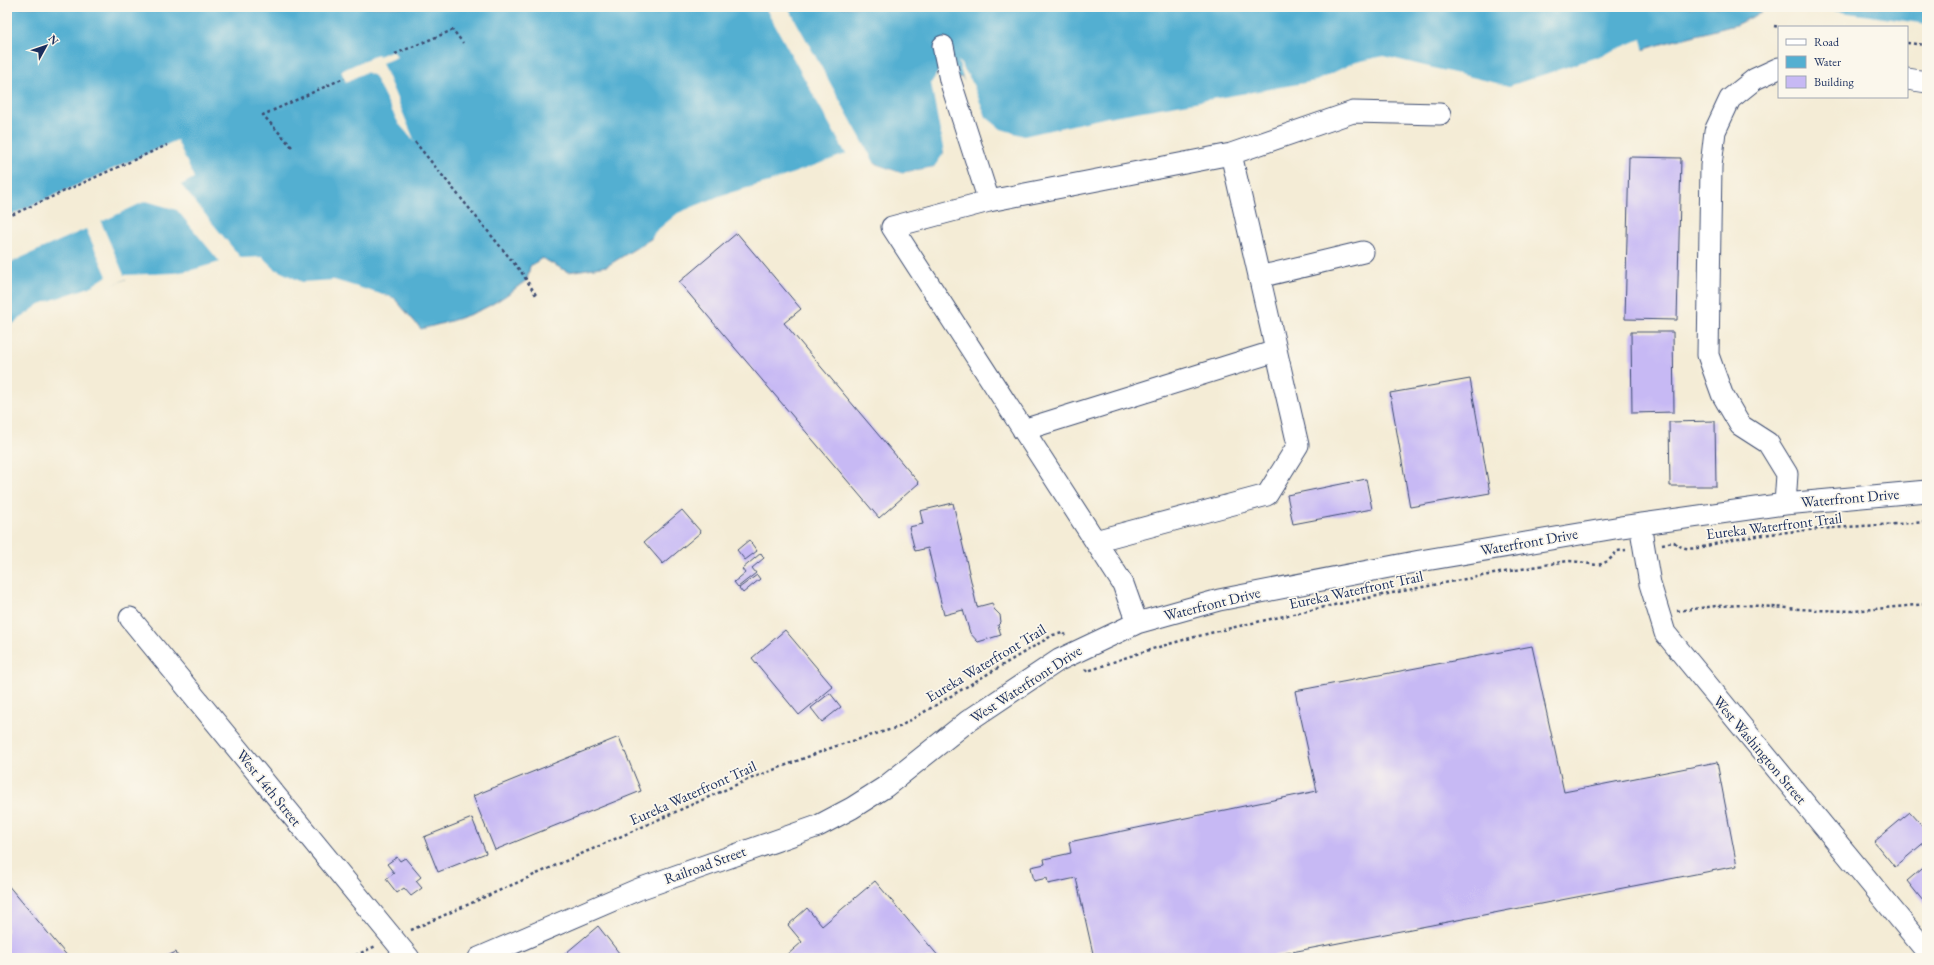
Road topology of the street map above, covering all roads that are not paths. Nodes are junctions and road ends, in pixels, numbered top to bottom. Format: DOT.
graph roads {
  1 [pos="943,46"];
  2 [pos="1778,68"];
  3 [pos="1908,80"];
  4 [pos="1927,82"];
  5 [pos="1440,114"];
  6 [pos="1231,154"];
  7 [pos="989,201"];
  8 [pos="1363,252"];
  9 [pos="1259,277"];
  10 [pos="1276,351"];
  11 [pos="1023,430"];
  12 [pos="1927,492"];
  13 [pos="1785,504"];
  14 [pos="1640,524"];
  15 [pos="1095,541"];
  16 [pos="130,618"];
  17 [pos="1137,623"];
  18 [pos="923,757"];
  19 [pos="401,949"];
  20 [pos="1927,952"];
  21 [pos="479,958"];
  1 -- 7 [label="street"];
  2 -- 13 [label="street"];
  3 -- 4 [label="street"];
  5 -- 6 [label="street"];
  6 -- 7 [label="street"];
  6 -- 9 [label="street"];
  7 -- 11 [label="street"];
  8 -- 9 [label="street"];
  9 -- 10 [label="street"];
  10 -- 11 [label="street"];
  10 -- 15 [label="street"];
  11 -- 15 [label="street"];
  12 -- 13 [label="street, Waterfront Drive"];
  13 -- 14 [label="street, Waterfront Drive"];
  14 -- 17 [label="street, Waterfront Drive"];
  14 -- 20 [label="street, West Washington Street"];
  15 -- 17 [label="street"];
  16 -- 19 [label="street, West 14th Street"];
  17 -- 18 [label="street, West Waterfront Drive"];
  18 -- 21 [label="street, Railroad Street"];
}
